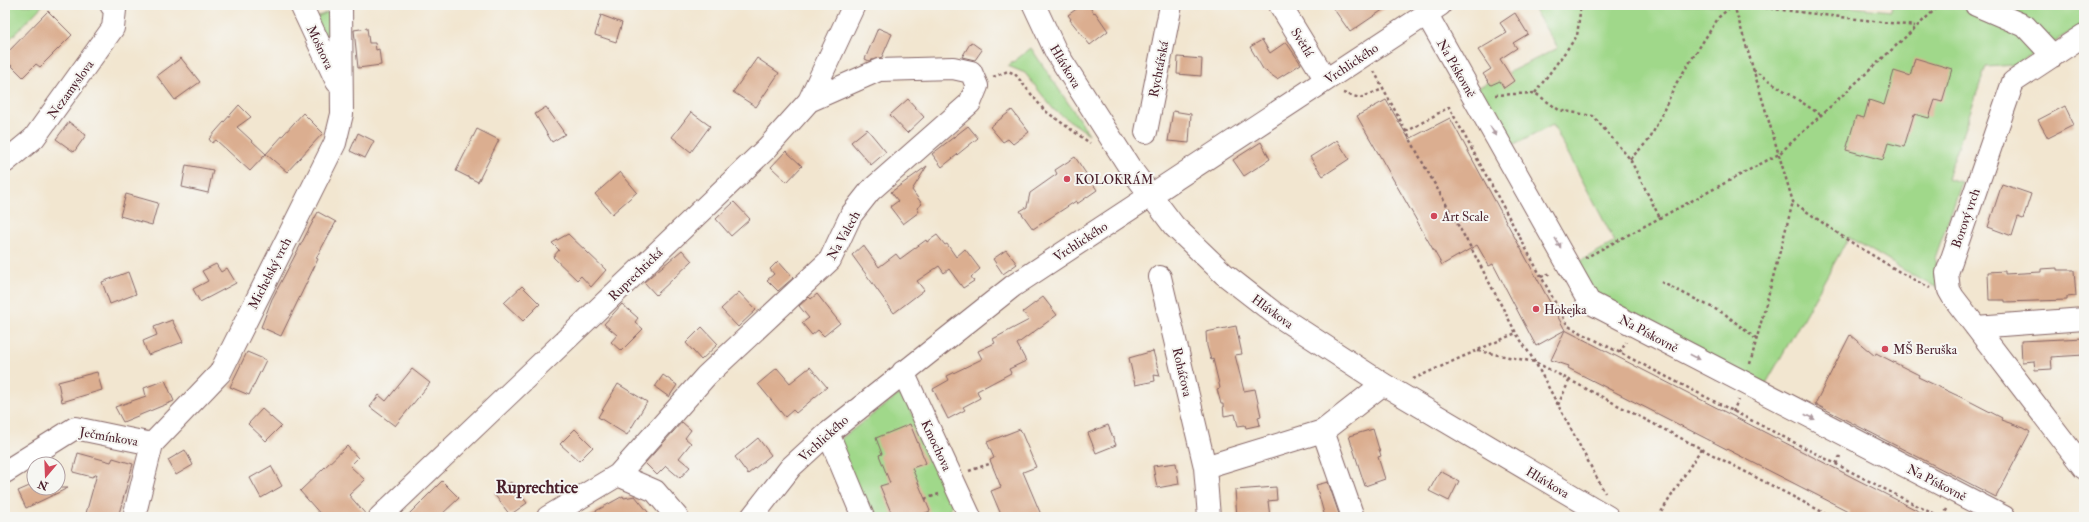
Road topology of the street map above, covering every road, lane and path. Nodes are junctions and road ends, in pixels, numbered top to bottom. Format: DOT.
graph roads {
  1 [pos="112,5"];
  2 [pos="301,5"];
  3 [pos="341,5"];
  4 [pos="854,5"];
  5 [pos="1034,5"];
  6 [pos="1171,5"];
  7 [pos="1280,5"];
  8 [pos="1581,5"];
  9 [pos="1734,5"];
  10 [pos="1741,5"];
  11 [pos="1940,5"];
  12 [pos="1976,5"];
  13 [pos="1433,9"];
  14 [pos="1916,26"];
  15 [pos="2084,35"];
  16 [pos="1364,54"];
  17 [pos="2053,56"];
  18 [pos="1753,70"];
  19 [pos="976,84"];
  20 [pos="1334,86"];
  21 [pos="340,88"];
  22 [pos="1383,89"];
  23 [pos="1534,92"];
  24 [pos="1474,97"];
  25 [pos="808,101"];
  26 [pos="1821,115"];
  27 [pos="1146,132"];
  28 [pos="1092,144"];
  29 [pos="1779,154"];
  30 [pos="1630,159"];
  31 [pos="5,162"];
  32 [pos="1151,195"];
  33 [pos="1793,202"];
  34 [pos="1660,218"];
  35 [pos="1571,266"];
  36 [pos="1160,277"];
  37 [pos="1661,282"];
  38 [pos="1953,298"];
  39 [pos="2084,319"];
  40 [pos="1976,327"];
  41 [pos="1516,333"];
  42 [pos="1756,339"];
  43 [pos="1478,350"];
  44 [pos="1535,362"];
  45 [pos="903,372"];
  46 [pos="1411,380"];
  47 [pos="1569,381"];
  48 [pos="1383,384"];
  49 [pos="1746,384"];
  50 [pos="1558,406"];
  51 [pos="1323,431"];
  52 [pos="828,432"];
  53 [pos="152,444"];
  54 [pos="1701,449"];
  55 [pos="1205,467"];
  56 [pos="2084,468"];
  57 [pos="5,472"];
  58 [pos="618,475"];
  59 [pos="1608,508"];
  60 [pos="756,515"];
  61 [pos="134,517"];
  62 [pos="380,517"];
  63 [pos="548,517"];
  64 [pos="677,517"];
  65 [pos="863,517"];
  66 [pos="970,517"];
  67 [pos="1209,517"];
  68 [pos="1354,517"];
  69 [pos="1658,517"];
  70 [pos="1832,517"];
  71 [pos="2004,517"];
  1 -- 31 [label="street, Nezamyslova"];
  2 -- 21 [label="street, Mošnova"];
  3 -- 21 [label="street, Michelský vrch"];
  4 -- 25 [label="street, Ruprechtická"];
  5 -- 32 [label="street, Hlávkova"];
  6 -- 27 [label="street, Rychtářská"];
  7 -- 20 [label="street, Světlá"];
  8 -- 23 [label="path"];
  9 -- 18 [label="path"];
  9 -- 30 [label="path"];
  10 -- 14 [label="path"];
  11 -- 14 [label="path"];
  12 -- 17 [label="street"];
  13 -- 16 [label="street, Vrchlického"];
  13 -- 24 [label="street, Na Pískovně"];
  14 -- 26 [label="path"];
  15 -- 17 [label="street, Borový vrch"];
  16 -- 20 [label="street, Vrchlického"];
  16 -- 22 [label="path"];
  17 -- 38 [label="street, Borový vrch"];
  18 -- 26 [label="path"];
  18 -- 29 [label="path"];
  19 -- 25 [label="street"];
  19 -- 28 [label="path"];
  19 -- 58 [label="street, Na Valech"];
  20 -- 22 [label="path"];
  20 -- 32 [label="street, Vrchlického"];
  21 -- 53 [label="street, Michelský vrch"];
  22 -- 41 [label="path"];
  23 -- 24 [label="path"];
  23 -- 30 [label="path"];
  24 -- 35 [label="street, Na Pískovně, one-way"];
  25 -- 62 [label="street, Ruprechtická"];
  26 -- 29 [label="path"];
  29 -- 33 [label="path"];
  29 -- 34 [label="path"];
  30 -- 34 [label="path"];
  32 -- 45 [label="street, Vrchlického"];
  32 -- 48 [label="street, Hlávkova"];
  33 -- 38 [label="path"];
  33 -- 42 [label="path"];
  34 -- 35 [label="path"];
  35 -- 49 [label="street, Na Pískovně, one-way"];
  36 -- 55 [label="street, Roháčova"];
  37 -- 42 [label="path"];
  38 -- 40 [label="street, Borový vrch"];
  39 -- 40 [label="street"];
  40 -- 56 [label="street"];
  41 -- 43 [label="path"];
  41 -- 44 [label="path"];
  42 -- 49 [label="path"];
  43 -- 44 [label="path"];
  43 -- 46 [label="path"];
  44 -- 47 [label="path"];
  44 -- 50 [label="path"];
  45 -- 52 [label="street, Vrchlického"];
  45 -- 66 [label="street, Kmochova"];
  47 -- 50 [label="path"];
  47 -- 54 [label="path"];
  48 -- 51 [label="street"];
  48 -- 59 [label="street, Hlávkova"];
  49 -- 71 [label="street, Na Pískovně, one-way"];
  50 -- 59 [label="path"];
  51 -- 55 [label="street"];
  51 -- 68 [label="street"];
  52 -- 60 [label="street, Vrchlického"];
  52 -- 65 [label="street"];
  53 -- 57 [label="street, Ječmínkova"];
  53 -- 61 [label="street, Michelský vrch"];
  54 -- 69 [label="path"];
  54 -- 70 [label="path"];
  55 -- 67 [label="street, Roháčova"];
  58 -- 63 [label="street, Na Valech"];
  58 -- 64 [label="street"];
}
